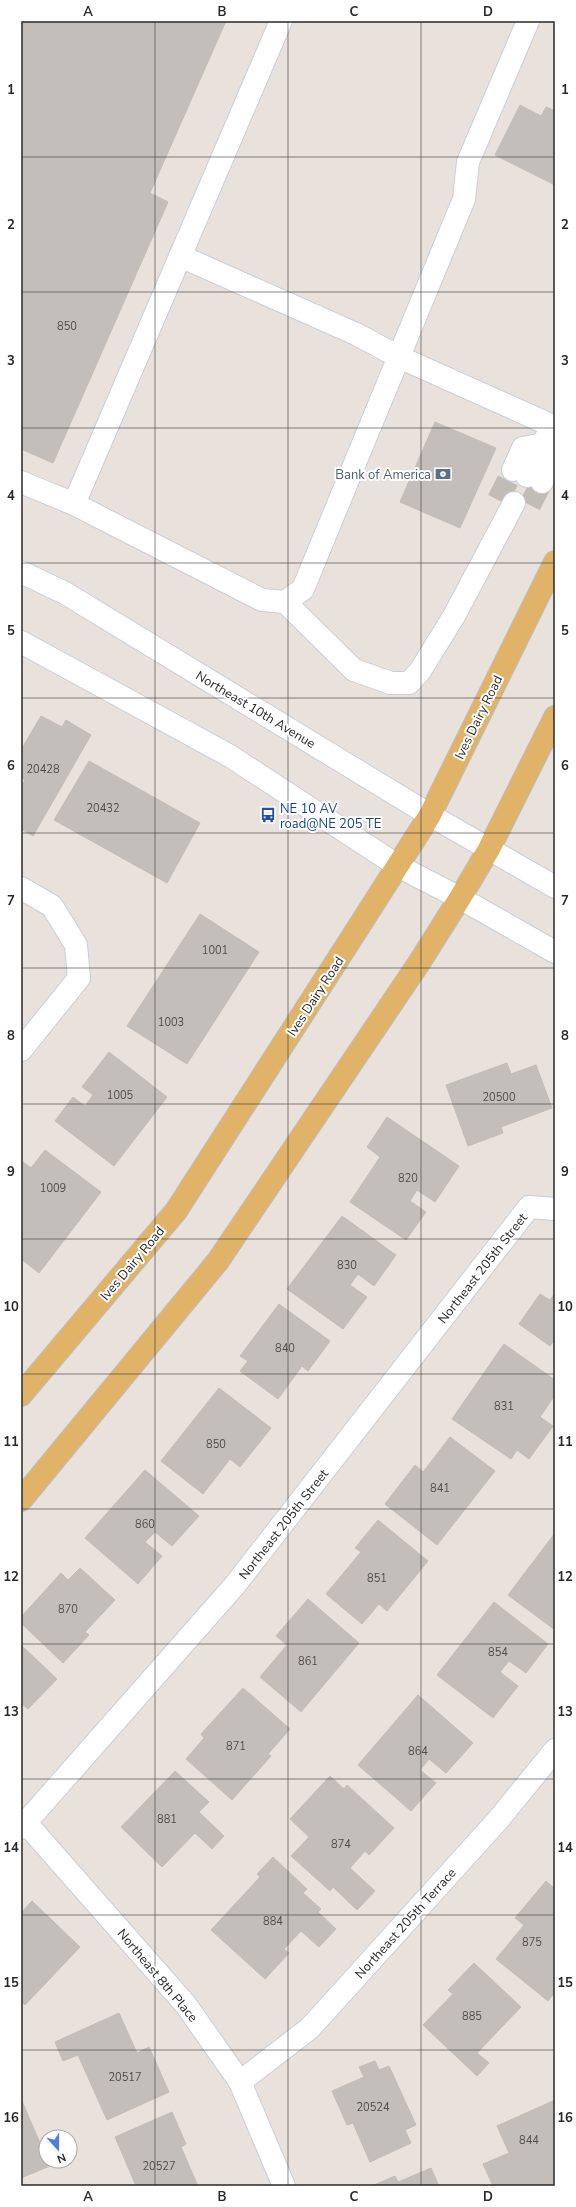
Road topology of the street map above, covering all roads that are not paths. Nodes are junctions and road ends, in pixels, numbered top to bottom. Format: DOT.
graph roads {
  1 [pos="282,21"];
  2 [pos="528,21"];
  3 [pos="180,256"];
  4 [pos="399,357"];
  5 [pos="550,432"];
  6 [pos="21,482"];
  7 [pos="74,504"];
  8 [pos="555,562"];
  9 [pos="21,572"];
  10 [pos="285,602"];
  11 [pos="440,640"];
  12 [pos="21,642"];
  13 [pos="555,717"];
  14 [pos="430,815"];
  15 [pos="489,849"];
  16 [pos="398,866"];
  17 [pos="555,887"];
  18 [pos="21,888"];
  19 [pos="460,898"];
  20 [pos="555,952"];
  21 [pos="21,1050"];
  22 [pos="555,1209"];
  23 [pos="21,1395"];
  24 [pos="21,1500"];
  25 [pos="555,1750"];
  26 [pos="24,1826"];
  27 [pos="240,2082"];
  28 [pos="284,2186"];
  1 -- 3 [label="street"];
  2 -- 4 [label="street"];
  3 -- 4 [label="street"];
  3 -- 7 [label="street"];
  4 -- 5 [label="street"];
  4 -- 10 [label="street"];
  5 -- 5 [label="street"];
  6 -- 7 [label="street"];
  7 -- 10 [label="street"];
  8 -- 14 [label="main road, Ives Dairy Road"];
  9 -- 14 [label="street, Northeast 10th Avenue"];
  10 -- 11 [label="street"];
  11 -- 11 [label="street"];
  12 -- 16 [label="street"];
  13 -- 15 [label="main road"];
  14 -- 15 [label="street, Northeast 10th Avenue"];
  14 -- 16 [label="main road, Ives Dairy Road"];
  15 -- 17 [label="street, Northeast 10th Avenue"];
  15 -- 19 [label="main road"];
  16 -- 19 [label="street"];
  16 -- 23 [label="main road, Ives Dairy Road"];
  18 -- 21 [label="street"];
  19 -- 20 [label="street"];
  19 -- 24 [label="main road"];
  22 -- 26 [label="street, Northeast 205th Street"];
  25 -- 27 [label="street, Northeast 205th Terrace"];
  26 -- 27 [label="street, Northeast 8th Place"];
  27 -- 28 [label="street, Northeast 8th Place"];
}
